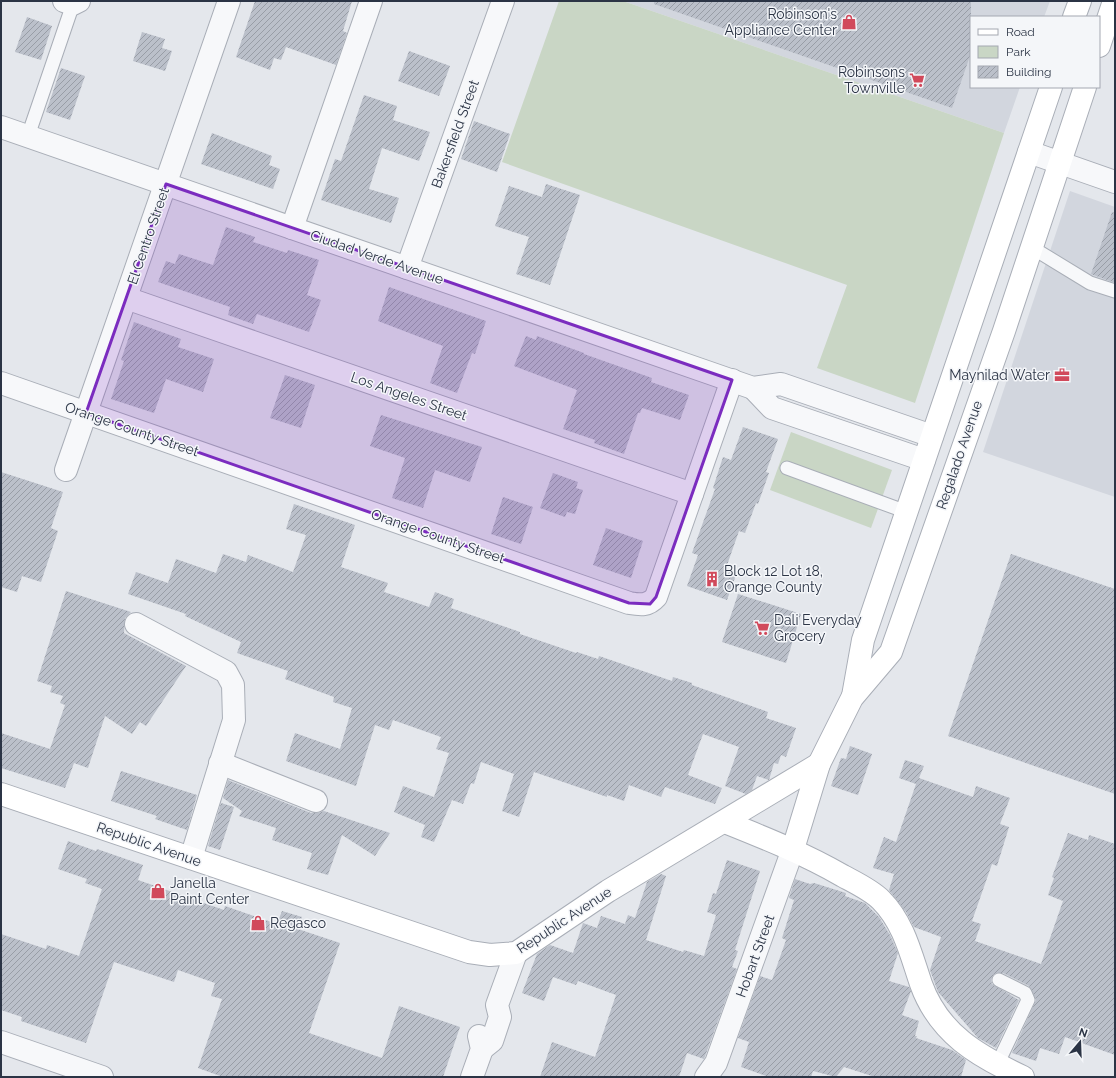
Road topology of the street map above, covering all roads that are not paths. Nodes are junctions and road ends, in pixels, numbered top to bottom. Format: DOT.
graph roads {
  1 [pos="229,1"];
  2 [pos="371,1"];
  3 [pos="503,1"];
  4 [pos="1080,1"];
  5 [pos="1114,1"];
  6 [pos="72,2"];
  7 [pos="1074,16"];
  8 [pos="1100,43"];
  9 [pos="1051,88"];
  10 [pos="1085,88"];
  11 [pos="1,127"];
  12 [pos="28,136"];
  13 [pos="1029,152"];
  14 [pos="1059,163"];
  15 [pos="1115,182"];
  16 [pos="166,184"];
  17 [pos="292,228"];
  18 [pos="1031,247"];
  19 [pos="407,268"];
  20 [pos="1115,291"];
  21 [pos="126,298"];
  22 [pos="732,380"];
  23 [pos="1,383"];
  24 [pos="753,388"];
  25 [pos="842,405"];
  26 [pos="86,413"];
  27 [pos="833,429"];
  28 [pos="932,436"];
  29 [pos="924,460"];
  30 [pos="787,468"];
  31 [pos="66,470"];
  32 [pos="692,494"];
  33 [pos="907,512"];
  34 [pos="136,624"];
  35 [pos="852,698"];
  36 [pos="220,764"];
  37 [pos="819,764"];
  38 [pos="1,794"];
  39 [pos="316,801"];
  40 [pos="725,822"];
  41 [pos="793,849"];
  42 [pos="191,858"];
  43 [pos="516,953"];
  44 [pos="1000,980"];
  45 [pos="1,1042"];
  46 [pos="997,1065"];
  47 [pos="713,1072"];
  48 [pos="102,1077"];
  49 [pos="472,1077"];
  50 [pos="1023,1077"];
  1 -- 16 [label="street, El Centro Street"];
  2 -- 17 [label="street"];
  3 -- 19 [label="street, Bakersfield Street"];
  4 -- 7 [label="main road"];
  5 -- 8 [label="main road"];
  6 -- 12 [label="lane"];
  9 -- 13 [label="main road, Regalado Avenue"];
  10 -- 14 [label="main road, Regalado Avenue"];
  11 -- 12 [label="street, Ciudad Verde Avenue"];
  12 -- 16 [label="street, Ciudad Verde Avenue"];
  13 -- 14 [label="street"];
  13 -- 28 [label="main road, Regalado Avenue"];
  14 -- 15 [label="street"];
  14 -- 18 [label="main road, Regalado Avenue"];
  16 -- 17 [label="street, Ciudad Verde Avenue"];
  16 -- 21 [label="street, El Centro Street"];
  17 -- 19 [label="street, Ciudad Verde Avenue"];
  18 -- 20 [label="lane"];
  18 -- 35 [label="main road, Regalado Avenue"];
  19 -- 22 [label="street, Ciudad Verde Avenue"];
  21 -- 26 [label="street, El Centro Street"];
  21 -- 32 [label="street, Los Angeles Street"];
  22 -- 24 [label="street, Ciudad Verde Avenue"];
  22 -- 32 [label="street, Orange County Street"];
  23 -- 26 [label="street, Orange County Street"];
  24 -- 25 [label="street, Ciudad Verde Avenue"];
  24 -- 27 [label="street, Ciudad Verde Avenue"];
  25 -- 27 [label="street"];
  25 -- 28 [label="street, Ciudad Verde Avenue"];
  26 -- 31 [label="street, El Centro Street"];
  26 -- 32 [label="street, Orange County Street"];
  27 -- 29 [label="street, Ciudad Verde Avenue"];
  28 -- 29 [label="main road, Regalado Avenue"];
  29 -- 33 [label="main road, Regalado Avenue"];
  30 -- 33 [label="lane"];
  33 -- 35 [label="main road, Regalado Avenue"];
  34 -- 36 [label="street"];
  35 -- 37 [label="main road, Regalado Avenue"];
  36 -- 39 [label="street"];
  36 -- 42 [label="street"];
  37 -- 40 [label="main road"];
  37 -- 41 [label="main road, Regalado Avenue"];
  38 -- 42 [label="main road, Republic Avenue"];
  40 -- 41 [label="main road"];
  40 -- 43 [label="main road, Republic Avenue"];
  41 -- 46 [label="main road"];
  41 -- 47 [label="street, Hobart Street"];
  42 -- 43 [label="main road, Republic Avenue"];
  43 -- 49 [label="street"];
  44 -- 46 [label="lane"];
  45 -- 48 [label="street"];
  46 -- 50 [label="main road"];
}
